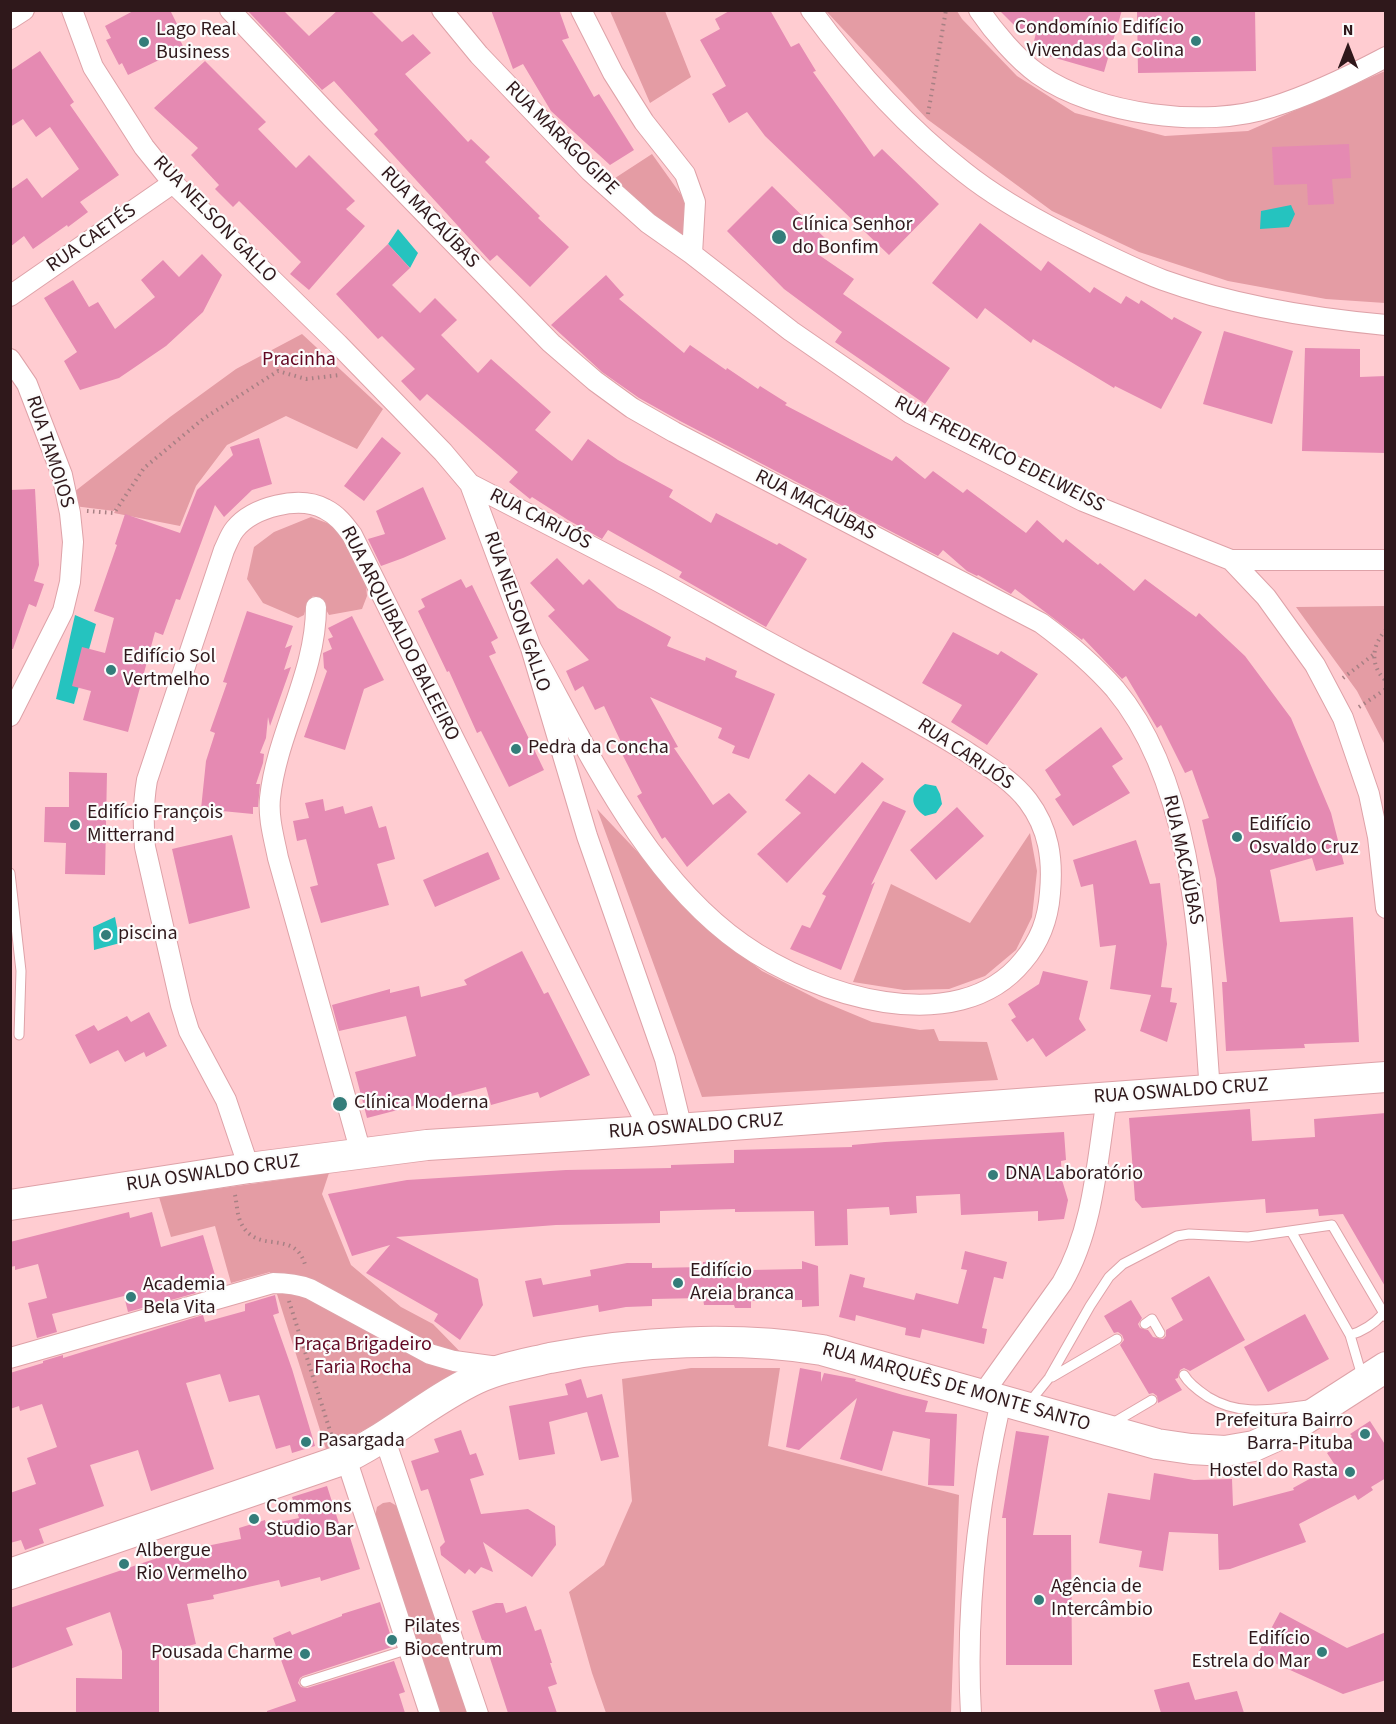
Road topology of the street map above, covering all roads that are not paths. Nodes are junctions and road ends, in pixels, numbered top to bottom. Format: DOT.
graph roads {
  1 [pos="24,10"];
  2 [pos="72,10"];
  3 [pos="230,10"];
  4 [pos="442,10"];
  5 [pos="581,10"];
  6 [pos="811,10"];
  7 [pos="979,10"];
  8 [pos="10,20"];
  9 [pos="1386,57"];
  10 [pos="173,183"];
  11 [pos="692,254"];
  12 [pos="10,296"];
  13 [pos="1386,325"];
  14 [pos="10,359"];
  15 [pos="470,484"];
  16 [pos="1232,560"];
  17 [pos="1386,560"];
  18 [pos="316,607"];
  19 [pos="531,648"];
  20 [pos="10,716"];
  21 [pos="10,873"];
  22 [pos="1386,908"];
  23 [pos="19,1035"];
  24 [pos="1386,1077"];
  25 [pos="1210,1091"];
  26 [pos="1107,1098"];
  27 [pos="682,1129"];
  28 [pos="650,1131"];
  29 [pos="361,1153"];
  30 [pos="239,1169"];
  31 [pos="10,1205"];
  32 [pos="1291,1231"];
  33 [pos="1384,1315"];
  34 [pos="1145,1324"];
  35 [pos="1160,1333"];
  36 [pos="1350,1335"];
  37 [pos="1117,1340"];
  38 [pos="10,1358"];
  39 [pos="504,1368"];
  40 [pos="1374,1374"];
  41 [pos="1049,1378"];
  42 [pos="1183,1380"];
  43 [pos="1152,1400"];
  44 [pos="1003,1402"];
  45 [pos="1329,1403"];
  46 [pos="1102,1429"];
  47 [pos="384,1437"];
  48 [pos="342,1460"];
  49 [pos="10,1574"];
  50 [pos="409,1649"];
  51 [pos="305,1682"];
  52 [pos="430,1713"];
  53 [pos="478,1713"];
  54 [pos="970,1713"];
  1 -- 8 [label="street"];
  2 -- 10 [label="street, RUA NELSON GALLO"];
  3 -- 25 [label="street, RUA MACAÚBAS"];
  4 -- 11 [label="street, RUA MARAGOGIPE"];
  5 -- 11 [label="street"];
  6 -- 13 [label="street"];
  7 -- 9 [label="street"];
  10 -- 12 [label="street, RUA CAETÉS"];
  10 -- 15 [label="street, RUA NELSON GALLO"];
  11 -- 16 [label="street, RUA FREDERICO EDELWEISS"];
  14 -- 20 [label="street, RUA TAMOIOS"];
  15 -- 19 [label="street, RUA NELSON GALLO"];
  15 -- 19 [label="street, RUA CARIJÓS"];
  16 -- 17 [label="street"];
  16 -- 22 [label="street, RUA FREDERICO EDELWEISS"];
  18 -- 29 [label="street"];
  19 -- 27 [label="street, RUA NELSON GALLO"];
  21 -- 23 [label="lane"];
  24 -- 25 [label="main road, RUA OSWALDO CRUZ"];
  25 -- 26 [label="main road, RUA OSWALDO CRUZ"];
  26 -- 27 [label="main road, RUA OSWALDO CRUZ"];
  26 -- 44 [label="street"];
  27 -- 28 [label="main road, RUA OSWALDO CRUZ"];
  28 -- 29 [label="main road, RUA OSWALDO CRUZ"];
  28 -- 30 [label="street, RUA ARQUIBALDO BALEEIRO"];
  29 -- 30 [label="main road, RUA OSWALDO CRUZ"];
  30 -- 31 [label="main road, RUA OSWALDO CRUZ"];
  32 -- 33 [label="lane"];
  32 -- 36 [label="lane"];
  32 -- 41 [label="lane"];
  33 -- 36 [label="lane"];
  34 -- 35 [label="lane"];
  36 -- 40 [label="lane"];
  37 -- 41 [label="lane"];
  38 -- 39 [label="street"];
  39 -- 44 [label="main road, RUA MARQUÊS DE MONTE SANTO"];
  39 -- 47 [label="main road, RUA MARQUÊS DE MONTE SANTO"];
  40 -- 45 [label="main road, RUA MARQUÊS DE MONTE SANTO"];
  41 -- 44 [label="lane"];
  42 -- 45 [label="lane"];
  43 -- 46 [label="lane"];
  44 -- 46 [label="main road, RUA MARQUÊS DE MONTE SANTO"];
  44 -- 54 [label="street"];
  45 -- 46 [label="main road, RUA MARQUÊS DE MONTE SANTO"];
  47 -- 48 [label="main road, RUA MARQUÊS DE MONTE SANTO"];
  47 -- 53 [label="street"];
  48 -- 49 [label="main road, RUA MARQUÊS DE MONTE SANTO"];
  48 -- 50 [label="street"];
  50 -- 51 [label="lane"];
  50 -- 52 [label="street"];
}
